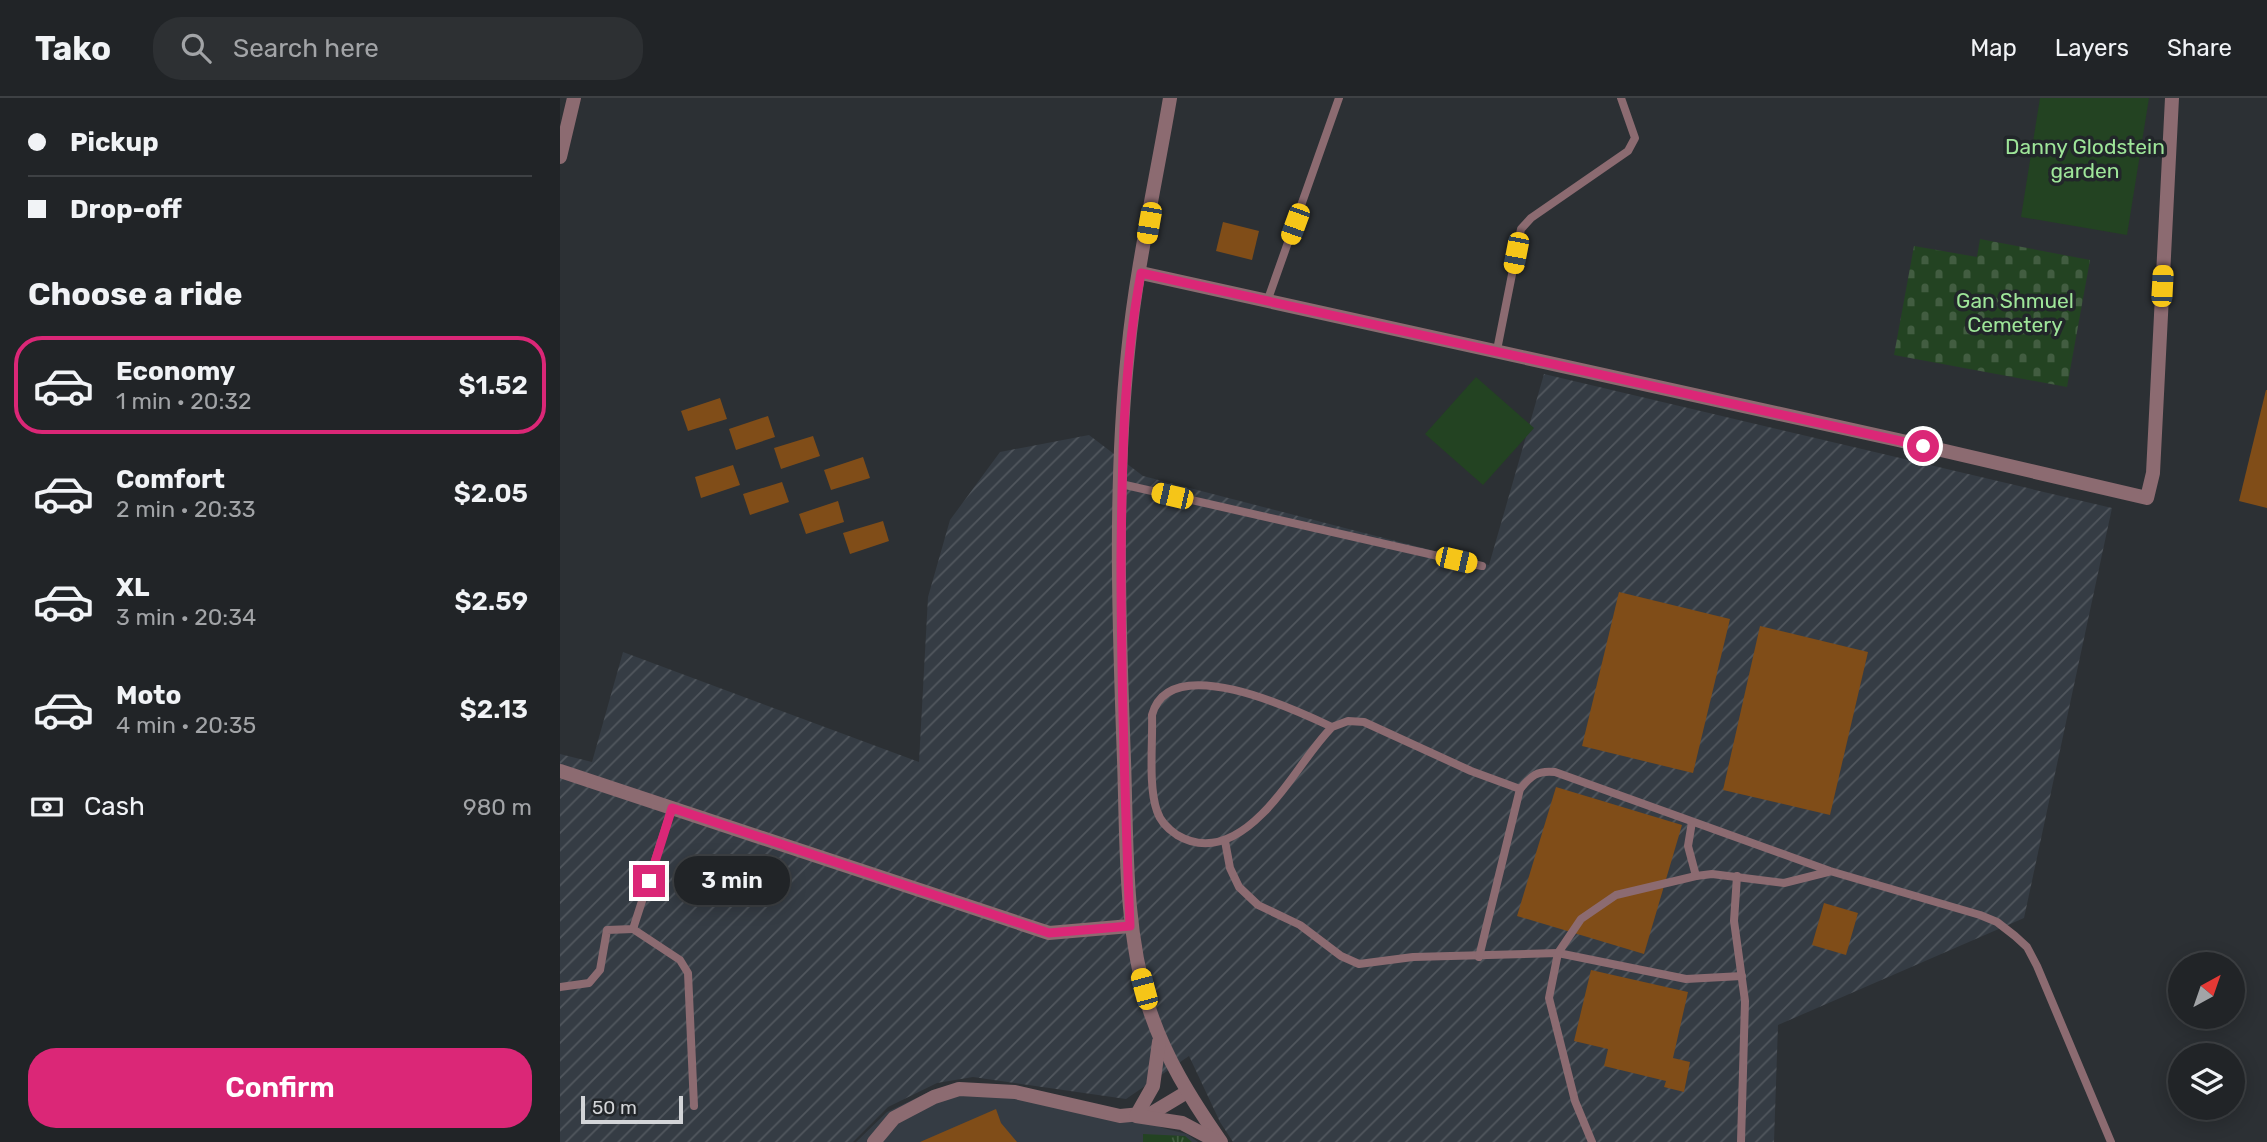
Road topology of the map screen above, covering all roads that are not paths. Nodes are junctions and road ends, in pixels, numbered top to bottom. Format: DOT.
graph roads {
  1 [pos="574,98"];
  2 [pos="1170,98"];
  3 [pos="1339,98"];
  4 [pos="1621,98"];
  5 [pos="2172,98"];
  6 [pos="560,157"];
  7 [pos="1141,273"];
  8 [pos="1268,299"];
  9 [pos="1497,350"];
  10 [pos="1121,484"];
  11 [pos="1482,566"];
  12 [pos="1332,727"];
  13 [pos="560,771"];
  14 [pos="1520,789"];
  15 [pos="672,808"];
  16 [pos="1692,822"];
  17 [pos="1225,841"];
  18 [pos="1830,872"];
  19 [pos="1696,876"];
  20 [pos="1737,876"];
  21 [pos="1130,926"];
  22 [pos="633,929"];
  23 [pos="1558,953"];
  24 [pos="1479,957"];
  25 [pos="1742,976"];
  26 [pos="560,987"];
  27 [pos="1159,1038"];
  28 [pos="1187,1092"];
  29 [pos="694,1106"];
  30 [pos="1136,1116"];
  31 [pos="874,1142"];
  32 [pos="1219,1142"];
  33 [pos="1592,1142"];
  34 [pos="1741,1142"];
  35 [pos="2111,1142"];
  1 -- 6 [label="street"];
  2 -- 7 [label="street"];
  3 -- 8 [label="lane"];
  4 -- 9 [label="lane"];
  5 -- 9 [label="street"];
  7 -- 8 [label="street"];
  7 -- 10 [label="street"];
  8 -- 9 [label="street"];
  10 -- 11 [label="lane"];
  10 -- 21 [label="street"];
  12 -- 14 [label="lane"];
  12 -- 17 [label="lane"];
  12 -- 17 [label="lane"];
  13 -- 15 [label="street"];
  14 -- 16 [label="lane"];
  14 -- 24 [label="lane"];
  15 -- 21 [label="street"];
  15 -- 22 [label="lane"];
  16 -- 18 [label="lane"];
  16 -- 19 [label="lane"];
  17 -- 24 [label="lane"];
  18 -- 20 [label="lane"];
  18 -- 35 [label="lane"];
  19 -- 20 [label="lane"];
  19 -- 23 [label="lane"];
  20 -- 25 [label="lane"];
  21 -- 27 [label="street"];
  22 -- 26 [label="lane"];
  22 -- 29 [label="lane"];
  23 -- 24 [label="lane"];
  23 -- 25 [label="lane"];
  23 -- 33 [label="lane"];
  25 -- 34 [label="lane"];
  27 -- 28 [label="street"];
  27 -- 30 [label="street"];
  28 -- 30 [label="street"];
  28 -- 32 [label="street"];
  30 -- 31 [label="street"];
  30 -- 32 [label="street"];
}
